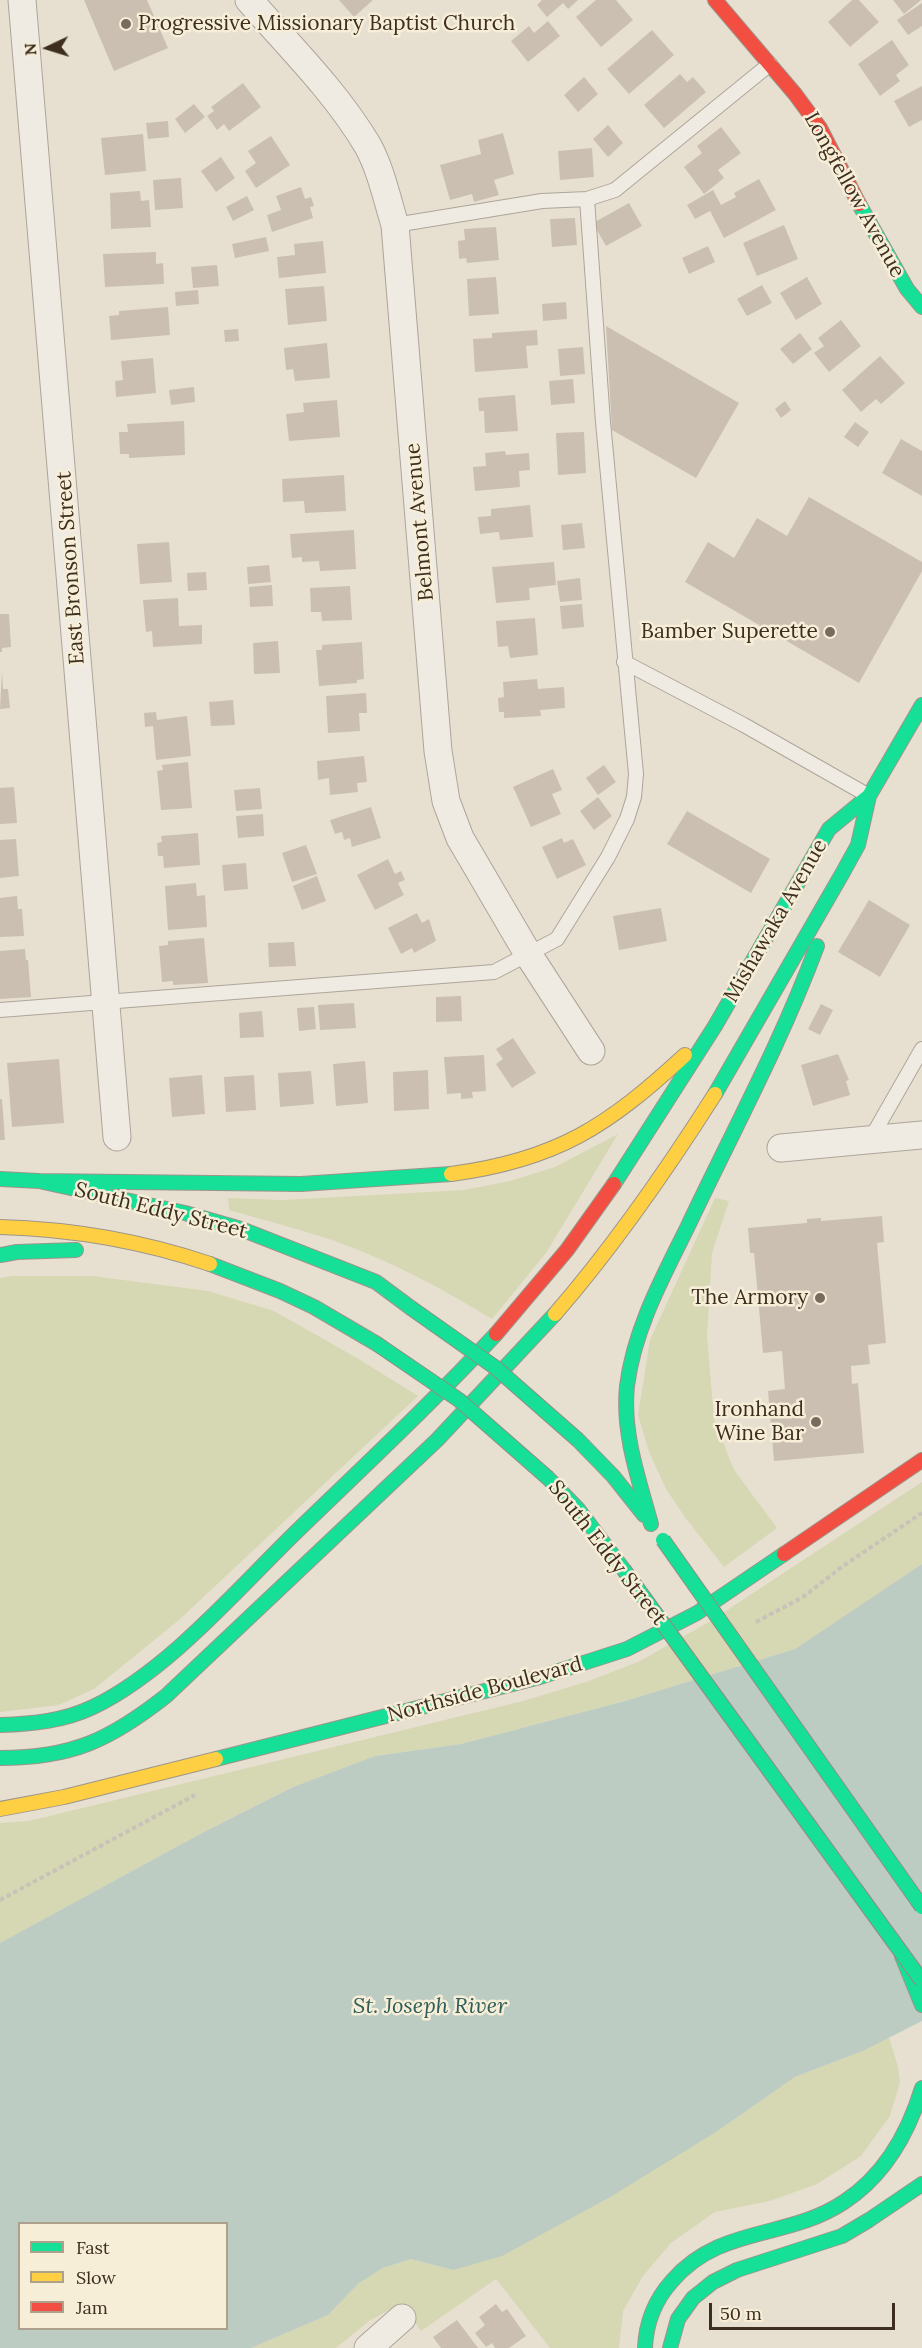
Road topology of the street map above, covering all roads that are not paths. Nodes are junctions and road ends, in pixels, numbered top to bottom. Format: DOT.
graph roads {
  1 [pos="22,0"];
  2 [pos="249,0"];
  3 [pos="715,0"];
  4 [pos="770,64"];
  5 [pos="587,199"];
  6 [pos="395,225"];
  7 [pos="917,291"];
  8 [pos="922,307"];
  9 [pos="624,662"];
  10 [pos="922,705"];
  11 [pos="869,796"];
  12 [pos="842,874"];
  13 [pos="528,954"];
  14 [pos="106,1001"];
  15 [pos="0,1010"];
  16 [pos="715,1026"];
  17 [pos="922,1049"];
  18 [pos="591,1051"];
  19 [pos="922,1135"];
  20 [pos="117,1137"];
  21 [pos="870,1140"];
  22 [pos="781,1148"];
  23 [pos="0,1179"];
  24 [pos="39,1181"];
  25 [pos="0,1227"];
  26 [pos="159,1250"];
  27 [pos="0,1256"];
  28 [pos="922,1460"];
  29 [pos="651,1524"];
  30 [pos="0,1725"];
  31 [pos="0,1758"];
  32 [pos="0,1809"];
  33 [pos="922,1907"];
  34 [pos="900,1952"];
  35 [pos="922,1981"];
  36 [pos="922,2005"];
  37 [pos="922,2088"];
  38 [pos="922,2184"];
  39 [pos="402,2318"];
  40 [pos="368,2348"];
  41 [pos="645,2348"];
  42 [pos="670,2348"];
  1 -- 14 [label="street, East Bronson Street"];
  2 -- 6 [label="street, Belmont Avenue"];
  3 -- 4 [label="main road, Longfellow Avenue"];
  4 -- 5 [label="lane"];
  4 -- 7 [label="main road, Longfellow Avenue"];
  5 -- 6 [label="lane"];
  5 -- 9 [label="lane"];
  6 -- 13 [label="street, Belmont Avenue"];
  7 -- 8 [label="main road, Longfellow Avenue"];
  9 -- 11 [label="lane"];
  9 -- 13 [label="lane"];
  10 -- 11 [label="main road, Mishawaka Avenue"];
  11 -- 12 [label="main road, Mishawaka Avenue"];
  11 -- 16 [label="main road, Mishawaka Avenue"];
  12 -- 29 [label="main road"];
  12 -- 31 [label="main road"];
  13 -- 14 [label="lane"];
  13 -- 18 [label="street, Belmont Avenue"];
  14 -- 15 [label="lane"];
  14 -- 20 [label="street, East Bronson Street"];
  16 -- 24 [label="main road"];
  16 -- 30 [label="main road, Mishawaka Avenue"];
  17 -- 21 [label="lane"];
  19 -- 21 [label="street"];
  21 -- 22 [label="street"];
  23 -- 24 [label="main road, South Eddy Street"];
  24 -- 29 [label="main road, South Eddy Street, bridge"];
  25 -- 26 [label="main road, South Eddy Street"];
  26 -- 27 [label="main road"];
  26 -- 34 [label="main road, South Eddy Street, bridge"];
  28 -- 32 [label="main road, Northside Boulevard"];
  29 -- 33 [label="main road, South Eddy Street, bridge"];
  34 -- 35 [label="main road, South Eddy Street, bridge"];
  34 -- 36 [label="main road, bridge"];
  37 -- 41 [label="main road"];
  38 -- 42 [label="main road"];
  39 -- 40 [label="street"];
}
